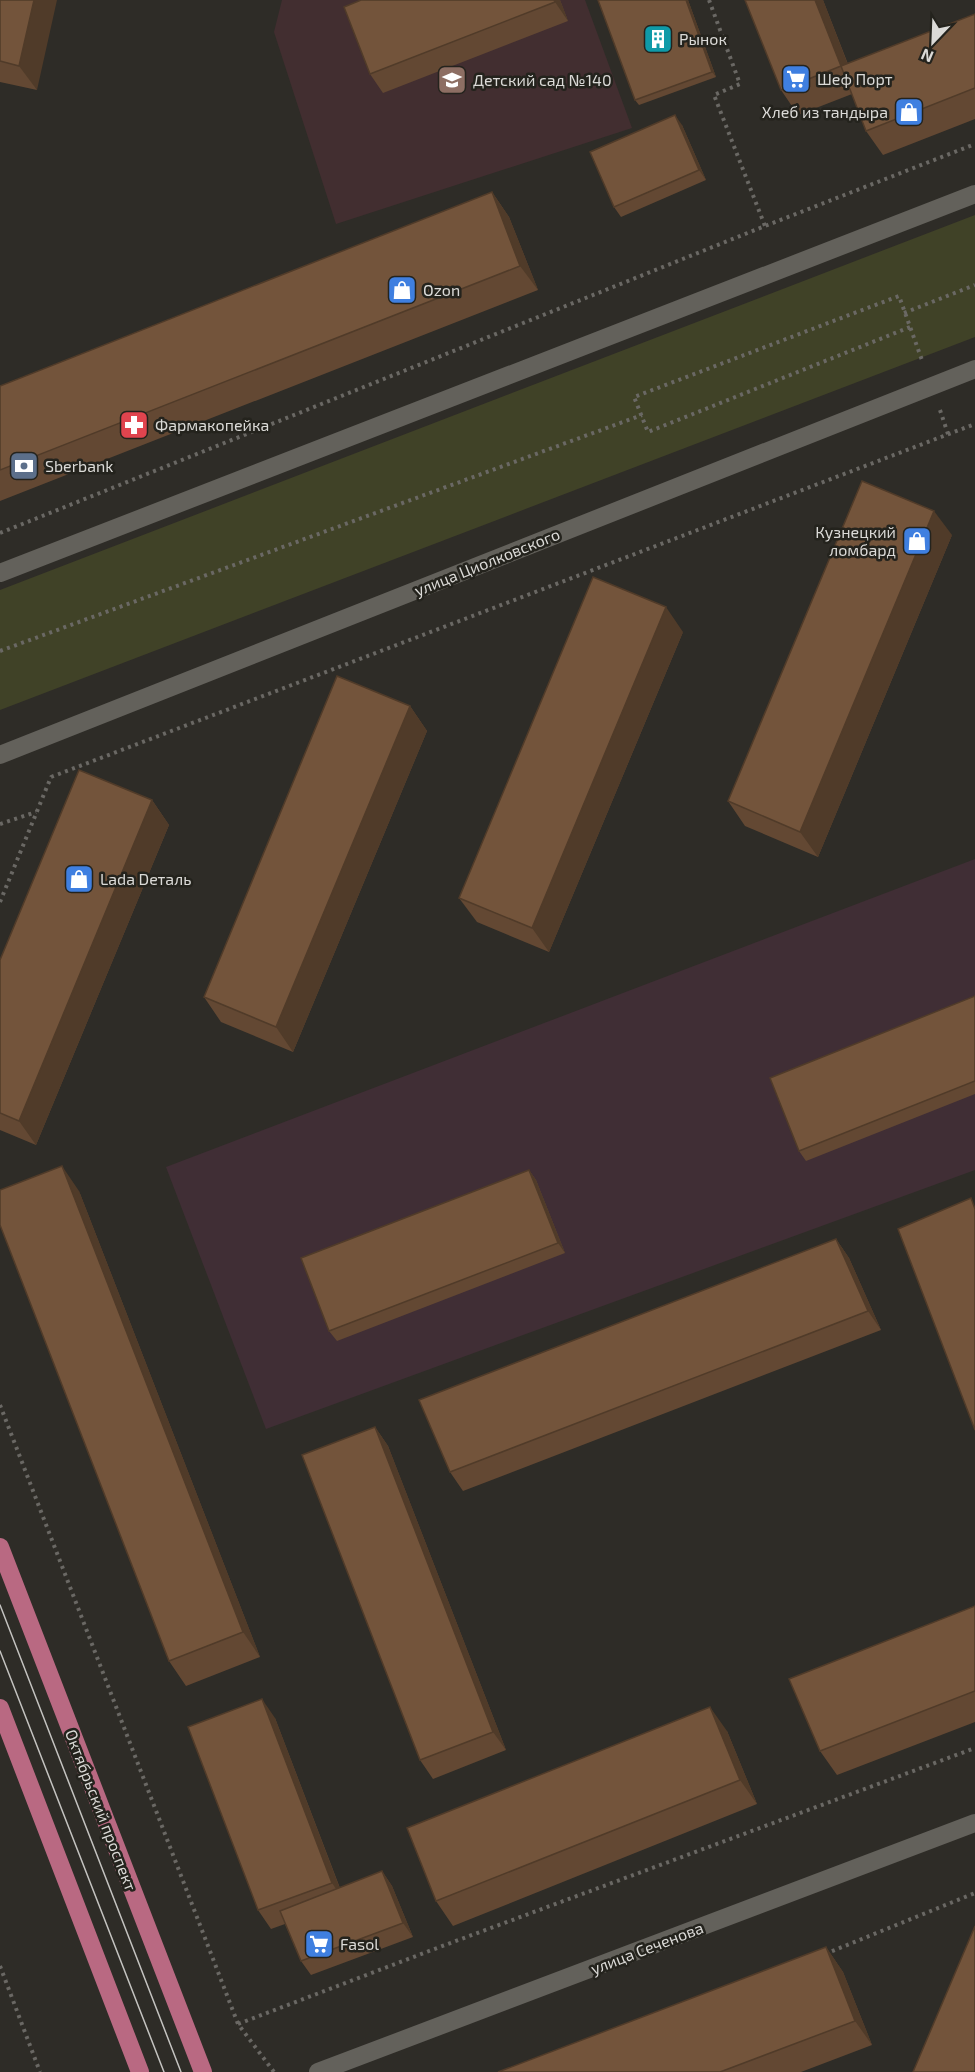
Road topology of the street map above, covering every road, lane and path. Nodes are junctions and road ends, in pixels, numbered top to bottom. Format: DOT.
graph roads {
  1 [pos="709,0"];
  2 [pos="975,144"];
  3 [pos="975,194"];
  4 [pos="765,226"];
  5 [pos="975,285"];
  6 [pos="898,296"];
  7 [pos="904,312"];
  8 [pos="910,327"];
  9 [pos="975,369"];
  10 [pos="642,415"];
  11 [pos="975,424"];
  12 [pos="0,533"];
  13 [pos="0,573"];
  14 [pos="0,651"];
  15 [pos="0,755"];
  16 [pos="37,812"];
  17 [pos="0,824"];
  18 [pos="0,902"];
  19 [pos="0,1405"];
  20 [pos="0,1547"];
  21 [pos="0,1708"];
  22 [pos="975,1748"];
  23 [pos="975,1823"];
  24 [pos="975,1893"];
  25 [pos="820,1956"];
  26 [pos="0,1966"];
  27 [pos="238,2024"];
  28 [pos="40,2072"];
  29 [pos="140,2072"];
  30 [pos="203,2072"];
  31 [pos="274,2072"];
  32 [pos="318,2072"];
  1 -- 4 [label="path"];
  2 -- 4 [label="path"];
  3 -- 13 [label="street"];
  4 -- 12 [label="path"];
  5 -- 7 [label="path"];
  6 -- 10 [label="path"];
  8 -- 10 [label="path"];
  9 -- 15 [label="street, улица Циолковского"];
  10 -- 14 [label="path"];
  11 -- 16 [label="path"];
  16 -- 17 [label="path"];
  16 -- 18 [label="path"];
  19 -- 27 [label="path"];
  20 -- 30 [label="main road, Октябрьский проспект"];
  21 -- 29 [label="main road"];
  22 -- 27 [label="path"];
  23 -- 32 [label="street, улица Сеченова"];
  24 -- 25 [label="path"];
  26 -- 28 [label="path"];
  27 -- 31 [label="path"];
}
